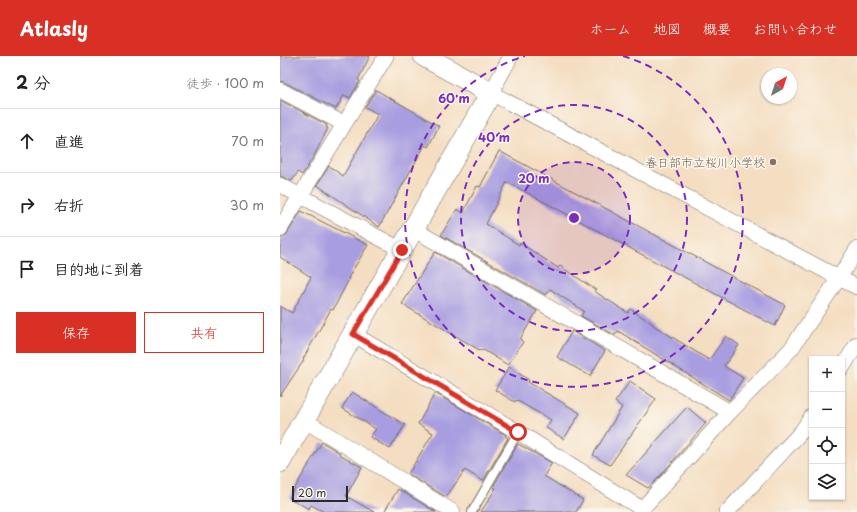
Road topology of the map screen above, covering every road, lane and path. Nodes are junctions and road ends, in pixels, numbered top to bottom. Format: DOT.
graph roads {
  1 [pos="386,56"];
  2 [pos="424,56"];
  3 [pos="511,56"];
  4 [pos="280,90"];
  5 [pos="491,93"];
  6 [pos="344,124"];
  7 [pos="280,185"];
  8 [pos="300,196"];
  9 [pos="280,229"];
  10 [pos="413,229"];
  11 [pos="857,249"];
  12 [pos="402,250"];
  13 [pos="839,278"];
  14 [pos="857,286"];
  15 [pos="353,334"];
  16 [pos="857,344"];
  17 [pos="845,363"];
  18 [pos="730,412"];
  19 [pos="304,420"];
  20 [pos="809,420"];
  21 [pos="518,432"];
  22 [pos="280,462"];
  23 [pos="641,510"];
  24 [pos="453,512"];
  25 [pos="472,512"];
  26 [pos="727,512"];
  1 -- 6 [label="street"];
  2 -- 5 [label="street"];
  3 -- 5 [label="street"];
  4 -- 6 [label="street"];
  5 -- 10 [label="street"];
  5 -- 13 [label="street"];
  6 -- 8 [label="street"];
  7 -- 8 [label="street"];
  8 -- 9 [label="street"];
  8 -- 12 [label="street"];
  10 -- 12 [label="street"];
  10 -- 18 [label="street"];
  11 -- 13 [label="street"];
  12 -- 15 [label="street"];
  13 -- 14 [label="street"];
  13 -- 18 [label="street"];
  15 -- 19 [label="street"];
  15 -- 21 [label="street"];
  16 -- 17 [label="street"];
  18 -- 23 [label="street"];
  19 -- 22 [label="street"];
  19 -- 24 [label="street"];
  20 -- 26 [label="street"];
  21 -- 23 [label="street"];
  21 -- 25 [label="lane"];
}
